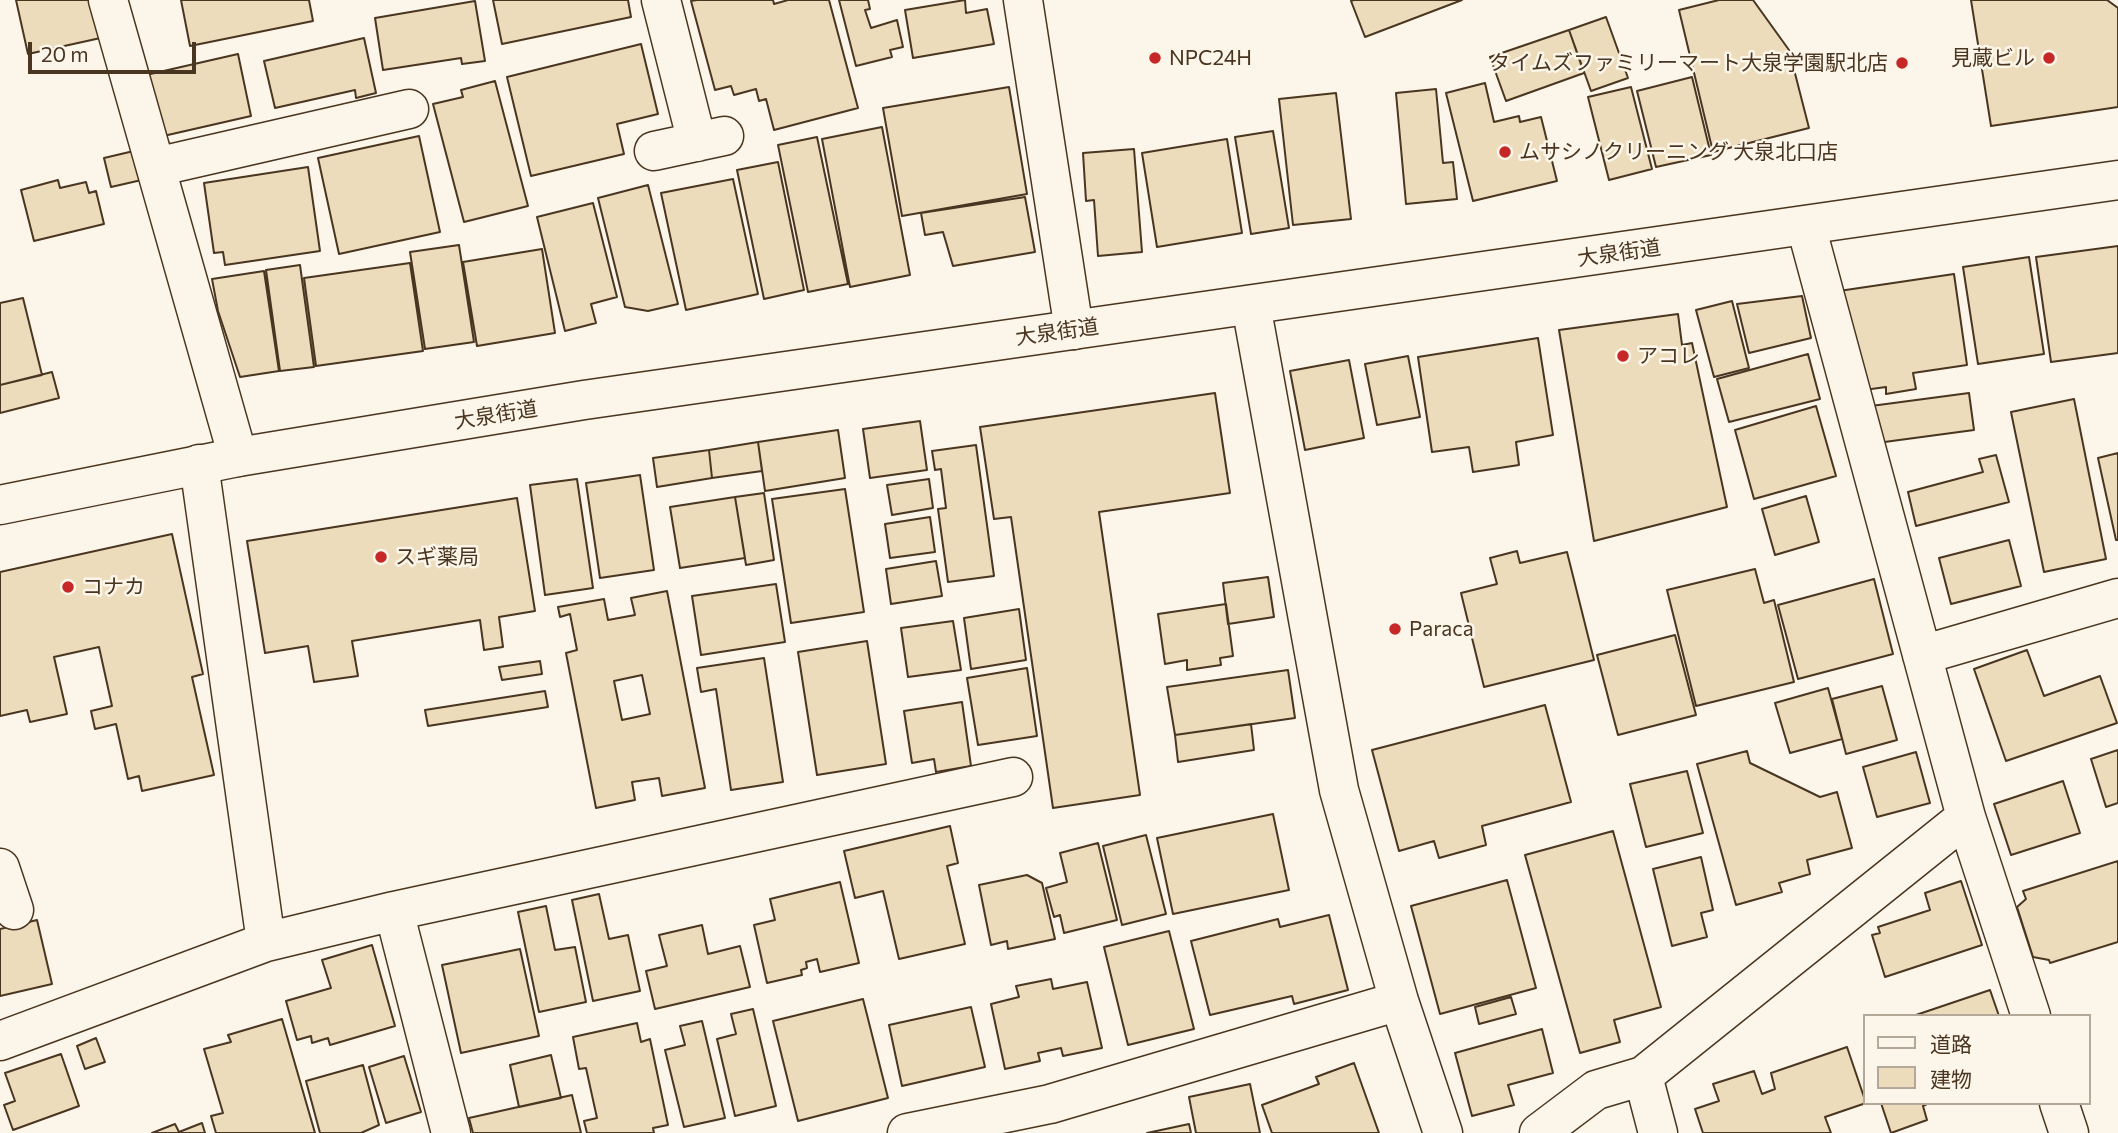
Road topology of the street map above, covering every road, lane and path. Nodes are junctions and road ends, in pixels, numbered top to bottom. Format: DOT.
graph roads {
  1 [pos="108,0"];
  2 [pos="661,0"];
  3 [pos="1023,0"];
  4 [pos="409,109"];
  5 [pos="654,151"];
  6 [pos="156,167"];
  7 [pos="2118,180"];
  8 [pos="1805,226"];
  9 [pos="1251,305"];
  10 [pos="1074,330"];
  11 [pos="238,457"];
  12 [pos="199,464"];
  13 [pos="0,505"];
  14 [pos="2118,598"];
  15 [pos="1922,655"];
  16 [pos="1013,777"];
  17 [pos="1966,817"];
  18 [pos="0,867"];
  19 [pos="14,910"];
  20 [pos="394,911"];
  21 [pos="266,942"];
  22 [pos="1399,1001"];
  23 [pos="2030,1014"];
  24 [pos="0,1041"];
  25 [pos="2060,1105"];
  26 [pos="1650,1106"];
  27 [pos="451,1133"];
  28 [pos="907,1133"];
  29 [pos="1443,1133"];
  30 [pos="1539,1133"];
  31 [pos="2069,1133"];
  1 -- 6 [label="street"];
  2 -- 5 [label="street"];
  3 -- 10 [label="street"];
  4 -- 6 [label="street"];
  6 -- 11 [label="street"];
  7 -- 8 [label="street, 大泉街道"];
  8 -- 9 [label="street, 大泉街道"];
  8 -- 15 [label="street"];
  9 -- 10 [label="street, 大泉街道"];
  9 -- 22 [label="street"];
  10 -- 11 [label="street, 大泉街道"];
  11 -- 12 [label="street, 大泉街道"];
  12 -- 13 [label="street, 大泉街道"];
  12 -- 21 [label="street"];
  14 -- 15 [label="street"];
  15 -- 17 [label="street"];
  16 -- 20 [label="street"];
  17 -- 23 [label="street"];
  17 -- 26 [label="street"];
  18 -- 19 [label="street"];
  20 -- 21 [label="street"];
  20 -- 27 [label="street"];
  21 -- 24 [label="street"];
  22 -- 28 [label="street"];
  22 -- 29 [label="street"];
  25 -- 31 [label="street"];
  26 -- 30 [label="street"];
}
